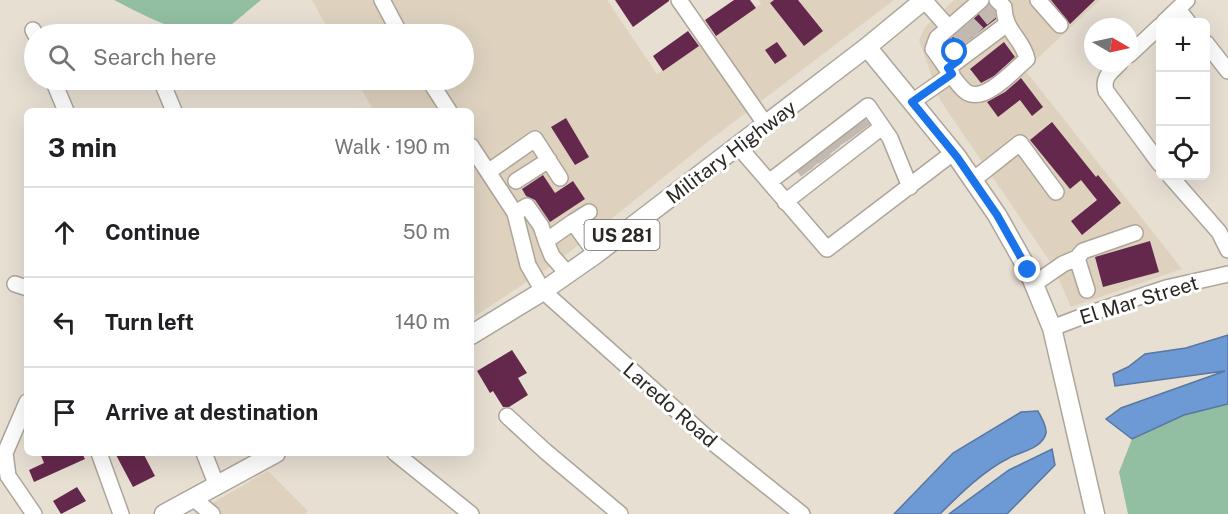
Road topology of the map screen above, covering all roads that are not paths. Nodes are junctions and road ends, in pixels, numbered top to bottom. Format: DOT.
graph roads {
  1 [pos="382,0"];
  2 [pos="679,0"];
  3 [pos="924,0"];
  4 [pos="1038,0"];
  5 [pos="1183,5"];
  6 [pos="1169,18"];
  7 [pos="395,24"];
  8 [pos="1060,25"];
  9 [pos="971,29"];
  10 [pos="1156,30"];
  11 [pos="867,47"];
  12 [pos="1138,47"];
  13 [pos="1210,48"];
  14 [pos="1228,71"];
  15 [pos="1110,72"];
  16 [pos="57,90"];
  17 [pos="165,90"];
  18 [pos="435,90"];
  19 [pos="912,102"];
  20 [pos="65,108"];
  21 [pos="173,108"];
  22 [pos="447,108"];
  23 [pos="766,125"];
  24 [pos="738,146"];
  25 [pos="834,147"];
  26 [pos="474,150"];
  27 [pos="954,152"];
  28 [pos="1156,157"];
  29 [pos="549,160"];
  30 [pos="488,171"];
  31 [pos="784,171"];
  32 [pos="560,178"];
  33 [pos="973,180"];
  34 [pos="1174,180"];
  35 [pos="516,181"];
  36 [pos="769,182"];
  37 [pos="910,187"];
  38 [pos="800,191"];
  39 [pos="1056,192"];
  40 [pos="785,202"];
  41 [pos="589,212"];
  42 [pos="514,213"];
  43 [pos="573,222"];
  44 [pos="1135,233"];
  45 [pos="546,241"];
  46 [pos="1228,250"];
  47 [pos="596,254"];
  48 [pos="1077,258"];
  49 [pos="568,274"];
  50 [pos="1228,274"];
  51 [pos="1034,284"];
  52 [pos="1087,290"];
  53 [pos="543,291"];
  54 [pos="1052,328"];
  55 [pos="474,332"];
  56 [pos="24,411"];
  57 [pos="507,416"];
  58 [pos="100,456"];
  59 [pos="205,456"];
  60 [pos="271,456"];
  61 [pos="399,456"];
  62 [pos="217,486"];
  63 [pos="193,498"];
  64 [pos="798,513"];
  65 [pos="34,514"];
  66 [pos="121,514"];
  67 [pos="164,514"];
  68 [pos="212,514"];
  69 [pos="471,514"];
  70 [pos="620,514"];
  71 [pos="1095,514"];
  1 -- 7 [label="street"];
  2 -- 23 [label="street"];
  3 -- 9 [label="street"];
  3 -- 11 [label="main road, Military Highway / US 281"];
  4 -- 8 [label="street"];
  5 -- 6 [label="street"];
  9 -- 19 [label="street"];
  10 -- 12 [label="street"];
  11 -- 19 [label="main road"];
  11 -- 23 [label="main road, Military Highway / US 281"];
  13 -- 14 [label="street"];
  15 -- 28 [label="street"];
  16 -- 20 [label="street"];
  17 -- 21 [label="street"];
  18 -- 22 [label="street"];
  19 -- 27 [label="main road"];
  23 -- 24 [label="main road, Military Highway / US 281"];
  24 -- 36 [label="street"];
  24 -- 47 [label="main road, Military Highway / US 281"];
  25 -- 31 [label="street"];
  25 -- 37 [label="street"];
  25 -- 38 [label="street"];
  26 -- 30 [label="street, Laredo Road"];
  27 -- 33 [label="main road"];
  27 -- 37 [label="street"];
  29 -- 30 [label="street"];
  29 -- 32 [label="street"];
  29 -- 35 [label="street"];
  30 -- 42 [label="street, Laredo Road"];
  31 -- 36 [label="street"];
  31 -- 38 [label="street"];
  33 -- 39 [label="street"];
  33 -- 51 [label="main road"];
  34 -- 46 [label="street"];
  36 -- 40 [label="street"];
  37 -- 40 [label="street"];
  38 -- 40 [label="street"];
  41 -- 43 [label="street"];
  42 -- 45 [label="street"];
  42 -- 53 [label="street, Laredo Road"];
  43 -- 45 [label="street"];
  43 -- 47 [label="street"];
  44 -- 48 [label="street"];
  45 -- 49 [label="street"];
  47 -- 49 [label="main road, Military Highway / US 281"];
  48 -- 51 [label="street"];
  48 -- 52 [label="street"];
  49 -- 53 [label="main road, Military Highway / US 281"];
  50 -- 54 [label="street, El Mar Street"];
  51 -- 54 [label="main road"];
  53 -- 55 [label="main road, Military Highway / US 281"];
  53 -- 64 [label="street, Laredo Road"];
  54 -- 71 [label="main road"];
  56 -- 65 [label="street"];
  57 -- 70 [label="street"];
  58 -- 66 [label="street"];
  59 -- 62 [label="street"];
  60 -- 62 [label="main road"];
  61 -- 69 [label="street"];
  62 -- 63 [label="main road"];
  63 -- 67 [label="main road"];
  63 -- 68 [label="street"];
}
